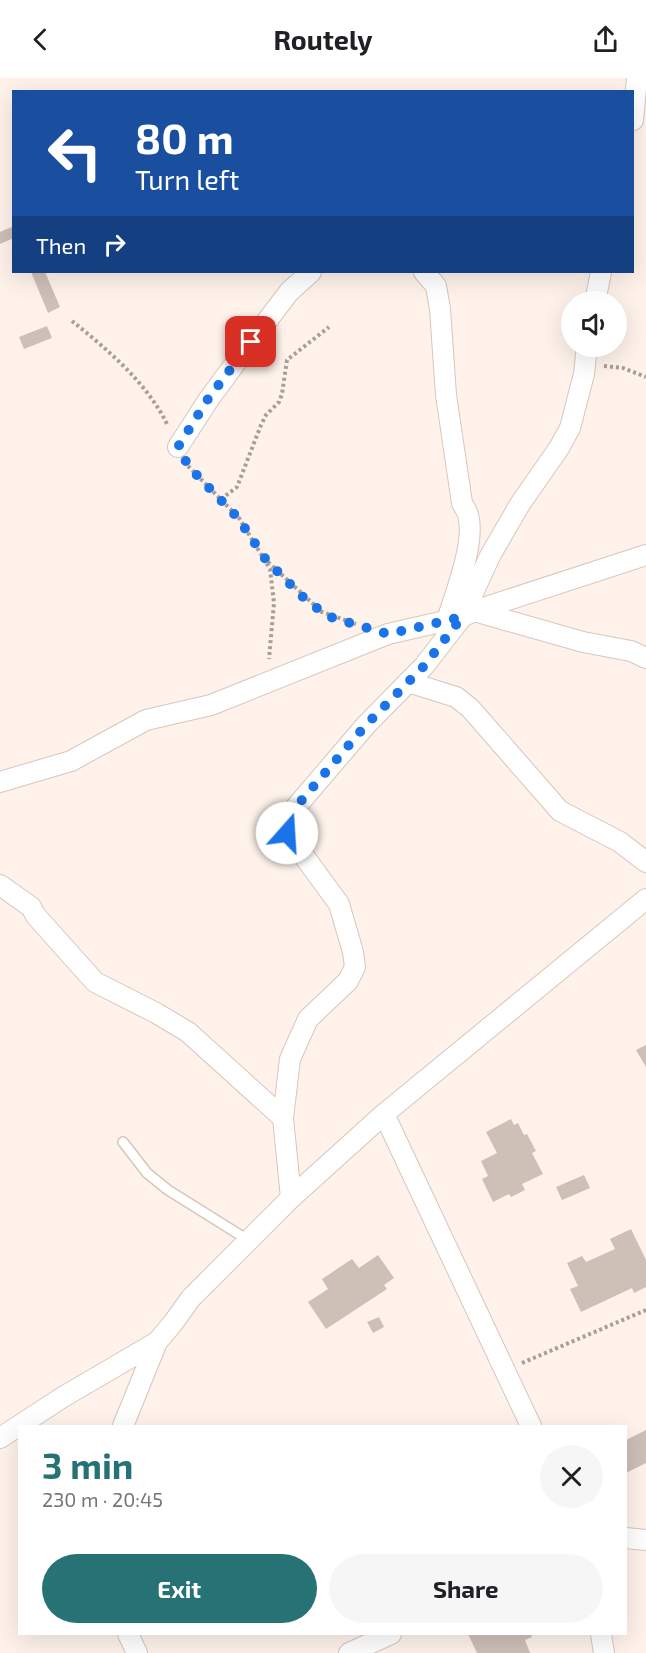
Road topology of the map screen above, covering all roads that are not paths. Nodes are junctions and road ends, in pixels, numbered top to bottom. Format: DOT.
graph roads {
  1 [pos="637,78"];
  2 [pos="634,110"];
  3 [pos="309,273"];
  4 [pos="425,273"];
  5 [pos="602,273"];
  6 [pos="598,291"];
  7 [pos="586,357"];
  8 [pos="178,447"];
  9 [pos="646,555"];
  10 [pos="461,616"];
  11 [pos="646,658"];
  12 [pos="408,682"];
  13 [pos="0,782"];
  14 [pos="646,862"];
  15 [pos="0,885"];
  16 [pos="646,899"];
  17 [pos="384,1114"];
  18 [pos="283,1118"];
  19 [pos="123,1142"];
  20 [pos="291,1198"];
  21 [pos="248,1240"];
  22 [pos="156,1342"];
  23 [pos="20,1425"];
  24 [pos="123,1425"];
  25 [pos="531,1425"];
  26 [pos="18,1426"];
  27 [pos="0,1438"];
  28 [pos="627,1538"];
  29 [pos="646,1540"];
  30 [pos="128,1635"];
  31 [pos="389,1635"];
  32 [pos="601,1635"];
  33 [pos="136,1653"];
  34 [pos="349,1653"];
  35 [pos="604,1653"];
  1 -- 2 [label="street"];
  3 -- 8 [label="street"];
  4 -- 10 [label="street"];
  5 -- 6 [label="street"];
  7 -- 10 [label="street"];
  9 -- 10 [label="street"];
  10 -- 11 [label="street"];
  10 -- 12 [label="street"];
  10 -- 13 [label="street"];
  12 -- 14 [label="street"];
  12 -- 18 [label="street"];
  15 -- 18 [label="street"];
  16 -- 17 [label="street"];
  17 -- 20 [label="street"];
  17 -- 25 [label="street"];
  18 -- 20 [label="street"];
  19 -- 21 [label="lane"];
  20 -- 21 [label="street"];
  21 -- 22 [label="street"];
  22 -- 23 [label="street"];
  22 -- 24 [label="street"];
  26 -- 27 [label="street"];
  28 -- 29 [label="street"];
  30 -- 33 [label="street"];
  31 -- 34 [label="street"];
  32 -- 35 [label="street"];
}
